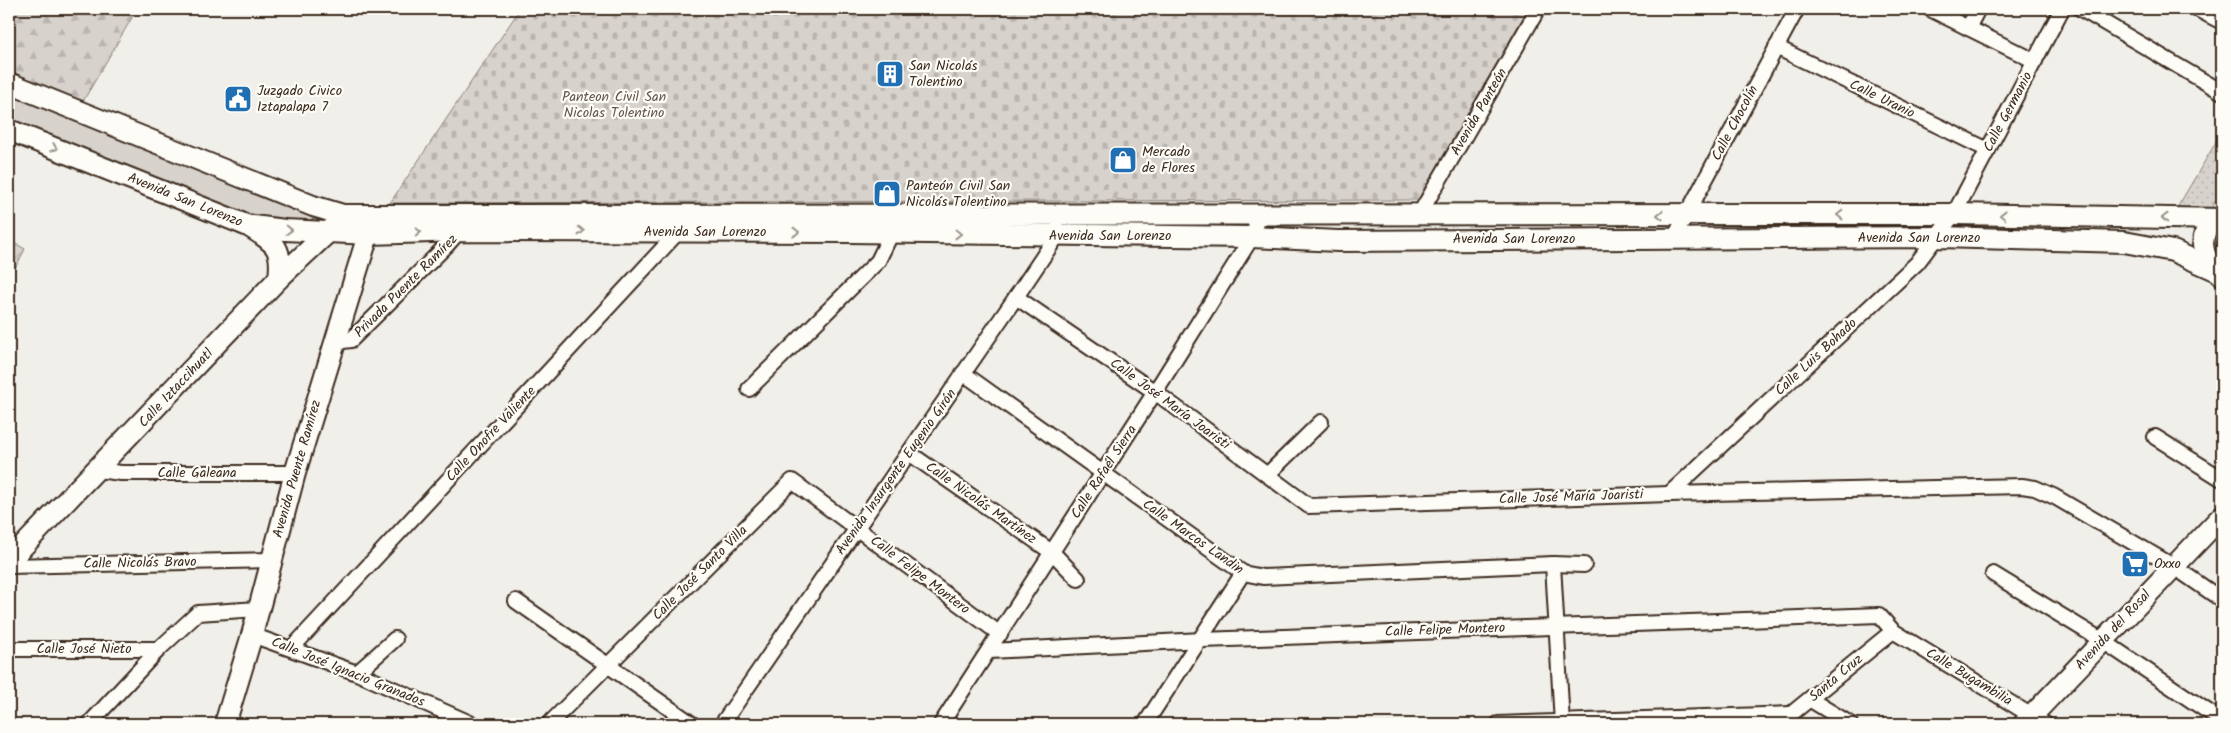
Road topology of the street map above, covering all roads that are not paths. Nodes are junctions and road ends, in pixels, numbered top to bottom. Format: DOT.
graph roads {
  1 [pos="1538,9"];
  2 [pos="1797,9"];
  3 [pos="1930,9"];
  4 [pos="1978,9"];
  5 [pos="2062,9"];
  6 [pos="2081,9"];
  7 [pos="2197,9"];
  8 [pos="2222,22"];
  9 [pos="1968,28"];
  10 [pos="1776,47"];
  11 [pos="2035,61"];
  12 [pos="9,83"];
  13 [pos="2222,92"];
  14 [pos="9,130"];
  15 [pos="1988,150"];
  16 [pos="1954,214"];
  17 [pos="1057,215"];
  18 [pos="1260,215"];
  19 [pos="1419,215"];
  20 [pos="1686,215"];
  21 [pos="1753,215"];
  22 [pos="2218,219"];
  23 [pos="338,223"];
  24 [pos="461,223"];
  25 [pos="679,223"];
  26 [pos="246,224"];
  27 [pos="372,225"];
  28 [pos="892,232"];
  29 [pos="1057,236"];
  30 [pos="1252,237"];
  31 [pos="1939,237"];
  32 [pos="1674,238"];
  33 [pos="1752,238"];
  34 [pos="2220,273"];
  35 [pos="280,278"];
  36 [pos="1016,297"];
  37 [pos="335,342"];
  38 [pos="963,373"];
  39 [pos="749,389"];
  40 [pos="1155,392"];
  41 [pos="1321,422"];
  42 [pos="2155,437"];
  43 [pos="909,453"];
  44 [pos="98,470"];
  45 [pos="296,473"];
  46 [pos="1103,473"];
  47 [pos="1268,475"];
  48 [pos="2222,479"];
  49 [pos="792,481"];
  50 [pos="1669,494"];
  51 [pos="2222,516"];
  52 [pos="856,528"];
  53 [pos="1052,553"];
  54 [pos="271,560"];
  55 [pos="9,561"];
  56 [pos="1553,564"];
  57 [pos="1584,565"];
  58 [pos="9,566"];
  59 [pos="2173,566"];
  60 [pos="1243,573"];
  61 [pos="1994,574"];
  62 [pos="1078,579"];
  63 [pos="2222,600"];
  64 [pos="516,601"];
  65 [pos="258,608"];
  66 [pos="1556,626"];
  67 [pos="1893,631"];
  68 [pos="252,634"];
  69 [pos="1000,634"];
  70 [pos="395,639"];
  71 [pos="1202,640"];
  72 [pos="2103,641"];
  73 [pos="292,648"];
  74 [pos="9,649"];
  75 [pos="160,649"];
  76 [pos="989,651"];
  77 [pos="608,664"];
  78 [pos="357,674"];
  79 [pos="1811,700"];
  80 [pos="1791,714"];
  81 [pos="2034,721"];
  82 [pos="2222,721"];
  83 [pos="1562,723"];
  84 [pos="90,724"];
  85 [pos="224,724"];
  86 [pos="472,724"];
  87 [pos="549,724"];
  88 [pos="692,724"];
  89 [pos="722,724"];
  90 [pos="941,724"];
  91 [pos="1146,724"];
  92 [pos="1498,724"];
  93 [pos="1779,724"];
  94 [pos="1850,724"];
  1 -- 19 [label="street, Avenida Panteón"];
  2 -- 10 [label="street, Calle Chocolín"];
  3 -- 9 [label="street"];
  4 -- 9 [label="street"];
  5 -- 11 [label="street, Calle Germanio"];
  6 -- 13 [label="street"];
  7 -- 8 [label="street"];
  9 -- 11 [label="street"];
  10 -- 15 [label="street, Calle Uranio"];
  10 -- 20 [label="street, Calle Chocolín"];
  11 -- 15 [label="street, Calle Germanio"];
  12 -- 23 [label="main road, Avenida San Lorenzo"];
  14 -- 26 [label="main road, Avenida San Lorenzo, one-way"];
  15 -- 16 [label="street, Calle Germanio"];
  16 -- 21 [label="main road, Avenida San Lorenzo, one-way"];
  22 -- 16 [label="main road, Avenida San Lorenzo, one-way"];
  16 -- 31 [label="street, Calle Luis Bohado"];
  17 -- 18 [label="main road, Avenida San Lorenzo"];
  17 -- 25 [label="main road, Avenida San Lorenzo"];
  17 -- 29 [label="street"];
  18 -- 19 [label="main road, Avenida San Lorenzo"];
  18 -- 30 [label="street, Calle Rafaél Sierra"];
  20 -- 19 [label="main road, Avenida San Lorenzo, one-way"];
  20 -- 21 [label="main road, Avenida San Lorenzo"];
  20 -- 32 [label="street, Calle Chocolín"];
  21 -- 33 [label="main road"];
  22 -- 34 [label="main road"];
  26 -- 23 [label="main road, Avenida San Lorenzo, one-way"];
  23 -- 27 [label="main road, Avenida San Lorenzo"];
  23 -- 35 [label="main road, Calle Iztaccihuatl"];
  24 -- 25 [label="main road, Avenida San Lorenzo"];
  24 -- 27 [label="main road, Avenida San Lorenzo"];
  24 -- 37 [label="street, Privada Puente Ramírez"];
  25 -- 28 [label="main road, Avenida San Lorenzo, one-way"];
  25 -- 73 [label="street, Calle Onofre Valiente"];
  26 -- 35 [label="main road"];
  27 -- 37 [label="main road, Avenida Puente Ramírez"];
  28 -- 29 [label="main road, Avenida San Lorenzo, one-way"];
  28 -- 39 [label="street"];
  29 -- 30 [label="main road, Avenida San Lorenzo"];
  29 -- 36 [label="street, Avenida Insurgente Eugenio Girón"];
  30 -- 32 [label="main road, Avenida San Lorenzo"];
  30 -- 40 [label="street, Calle Rafaél Sierra"];
  31 -- 33 [label="main road, Avenida San Lorenzo"];
  31 -- 34 [label="main road, Avenida San Lorenzo"];
  31 -- 50 [label="street, Calle Luis Bohado"];
  32 -- 33 [label="main road, Avenida San Lorenzo"];
  35 -- 44 [label="main road, Calle Iztaccihuatl"];
  36 -- 38 [label="street, Avenida Insurgente Eugenio Girón"];
  36 -- 40 [label="street, Calle José María Joaristi"];
  37 -- 45 [label="main road, Avenida Puente Ramírez"];
  38 -- 43 [label="street, Avenida Insurgente Eugenio Girón"];
  38 -- 46 [label="street, Calle Marcos Landin"];
  40 -- 46 [label="street, Calle Rafaél Sierra"];
  40 -- 47 [label="street, Calle José María Joaristi"];
  41 -- 47 [label="street"];
  42 -- 48 [label="street"];
  43 -- 52 [label="street, Avenida Insurgente Eugenio Girón"];
  43 -- 53 [label="street, Calle Nicolás Martínez"];
  44 -- 45 [label="street, Calle Galeana"];
  44 -- 55 [label="main road, Calle Iztaccihuatl"];
  45 -- 54 [label="main road, Avenida Puente Ramírez"];
  46 -- 53 [label="street, Calle Rafaél Sierra"];
  46 -- 60 [label="street, Calle Marcos Landin"];
  47 -- 50 [label="street, Calle José María Joaristi"];
  49 -- 52 [label="street, Calle Felipe Montero"];
  49 -- 77 [label="street, Calle José Santo Villa"];
  50 -- 59 [label="street, Calle José María Joaristi"];
  51 -- 59 [label="main road, Avenida del Rosal"];
  52 -- 69 [label="street, Calle Felipe Montero"];
  52 -- 89 [label="street, Avenida Insurgente Eugenio Girón"];
  53 -- 62 [label="street, Calle Nicolás Martínez"];
  53 -- 69 [label="street, Calle Rafaél Sierra"];
  54 -- 58 [label="street, Calle Nicolás Bravo"];
  54 -- 65 [label="main road, Avenida Puente Ramírez"];
  56 -- 57 [label="street, Calle Marcos Landin"];
  56 -- 60 [label="street, Calle Marcos Landin"];
  56 -- 66 [label="street"];
  59 -- 63 [label="street, Calle José María Joaristi"];
  59 -- 72 [label="main road, Avenida del Rosal"];
  60 -- 71 [label="street"];
  61 -- 72 [label="street"];
  64 -- 77 [label="street"];
  65 -- 68 [label="main road, Avenida Puente Ramírez"];
  65 -- 75 [label="street"];
  66 -- 67 [label="street, Calle Felipe Montero"];
  66 -- 71 [label="street, Calle Felipe Montero"];
  66 -- 83 [label="street"];
  67 -- 79 [label="street, Santa Cruz"];
  67 -- 81 [label="street, Calle Bugambilia"];
  68 -- 73 [label="street, Calle José Ignacio Granados"];
  68 -- 85 [label="main road, Avenida Puente Ramírez"];
  69 -- 76 [label="street, Calle Rafaél Sierra"];
  70 -- 78 [label="street"];
  71 -- 76 [label="street, Calle Felipe Montero"];
  71 -- 91 [label="street"];
  72 -- 81 [label="main road, Avenida del Rosal"];
  72 -- 82 [label="street"];
  73 -- 78 [label="street, Calle José Ignacio Granados"];
  74 -- 75 [label="street, Calle José Nieto"];
  75 -- 84 [label="street"];
  76 -- 90 [label="street, Calle Rafaél Sierra"];
  77 -- 87 [label="street, Calle José Santo Villa"];
  77 -- 88 [label="street"];
  78 -- 86 [label="street, Calle José Ignacio Granados"];
  79 -- 80 [label="street, Santa Cruz"];
  79 -- 94 [label="street"];
  80 -- 83 [label="street"];
  80 -- 93 [label="street, Santa Cruz"];
  83 -- 92 [label="street"];
}
